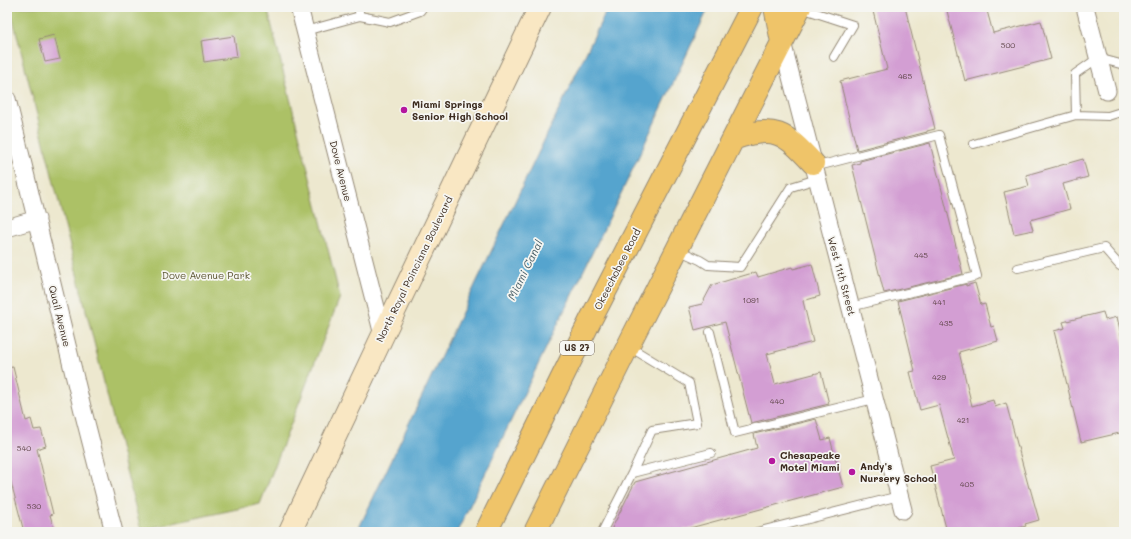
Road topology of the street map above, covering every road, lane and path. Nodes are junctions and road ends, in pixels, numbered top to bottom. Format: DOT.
graph roads {
  1 [pos="299,7"];
  2 [pos="358,7"];
  3 [pos="423,7"];
  4 [pos="540,7"];
  5 [pos="752,7"];
  6 [pos="775,7"];
  7 [pos="1085,7"];
  8 [pos="800,8"];
  9 [pos="360,16"];
  10 [pos="305,31"];
  11 [pos="782,42"];
  12 [pos="834,57"];
  13 [pos="1098,58"];
  14 [pos="1124,65"];
  15 [pos="1107,91"];
  16 [pos="7,99"];
  17 [pos="1124,111"];
  18 [pos="1076,115"];
  19 [pos="733,139"];
  20 [pos="974,144"];
  21 [pos="815,170"];
  22 [pos="37,219"];
  23 [pos="7,228"];
  24 [pos="677,250"];
  25 [pos="1124,265"];
  26 [pos="1018,268"];
  27 [pos="850,306"];
  28 [pos="710,332"];
  29 [pos="383,335"];
  30 [pos="628,346"];
  31 [pos="874,399"];
  32 [pos="711,453"];
  33 [pos="632,473"];
  34 [pos="901,503"];
  35 [pos="114,532"];
  36 [pos="290,532"];
  37 [pos="486,532"];
  38 [pos="535,532"];
  39 [pos="602,532"];
  40 [pos="757,532"];
  1 -- 10 [label="street, Dove Avenue"];
  2 -- 9 [label="lane"];
  3 -- 9 [label="lane"];
  4 -- 29 [label="street, North Royal Poinciana Boulevard"];
  5 -- 37 [label="highway, Okeechobee Road / US 27"];
  6 -- 11 [label="highway"];
  7 -- 13 [label="street"];
  8 -- 11 [label="highway"];
  8 -- 12 [label="lane"];
  9 -- 10 [label="lane"];
  10 -- 29 [label="street, Dove Avenue"];
  11 -- 19 [label="highway"];
  11 -- 21 [label="street, West 11th Street"];
  13 -- 14 [label="lane"];
  13 -- 15 [label="street"];
  13 -- 18 [label="lane"];
  16 -- 22 [label="street, Quail Avenue"];
  17 -- 18 [label="lane"];
  18 -- 20 [label="lane"];
  19 -- 21 [label="highway"];
  19 -- 24 [label="highway"];
  21 -- 24 [label="lane"];
  21 -- 27 [label="street, West 11th Street"];
  21 -- 27 [label="lane"];
  22 -- 23 [label="street"];
  22 -- 35 [label="street, Quail Avenue"];
  24 -- 30 [label="highway"];
  25 -- 26 [label="lane"];
  27 -- 31 [label="street, West 11th Street"];
  28 -- 31 [label="lane"];
  29 -- 36 [label="street, North Royal Poinciana Boulevard"];
  30 -- 33 [label="lane"];
  30 -- 38 [label="highway"];
  31 -- 34 [label="street, West 11th Street"];
  32 -- 33 [label="lane"];
  33 -- 39 [label="lane"];
  34 -- 40 [label="lane"];
}
